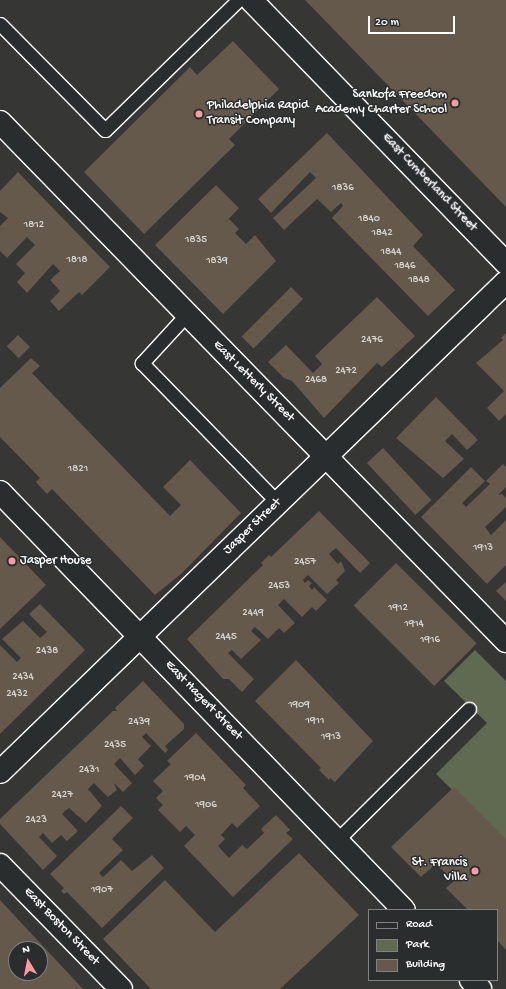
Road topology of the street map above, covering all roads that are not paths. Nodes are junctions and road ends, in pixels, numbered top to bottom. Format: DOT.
graph roads {
  1 [pos="238,0"];
  2 [pos="251,0"];
  3 [pos="0,24"];
  4 [pos="0,122"];
  5 [pos="506,263"];
  6 [pos="506,282"];
  7 [pos="187,314"];
  8 [pos="326,456"];
  9 [pos="0,492"];
  10 [pos="278,503"];
  11 [pos="141,636"];
  12 [pos="506,641"];
  13 [pos="469,709"];
  14 [pos="0,772"];
  15 [pos="337,840"];
  16 [pos="0,865"];
  17 [pos="403,909"];
  18 [pos="472,981"];
  19 [pos="121,989"];
  20 [pos="480,989"];
  1 -- 3 [label="lane"];
  2 -- 5 [label="street, East Cumberland Street"];
  4 -- 7 [label="street, East Letterly Street"];
  6 -- 8 [label="street, Jasper Street"];
  7 -- 8 [label="street, East Letterly Street"];
  7 -- 10 [label="lane"];
  8 -- 10 [label="street, Jasper Street"];
  8 -- 12 [label="street, East Letterly Street"];
  9 -- 11 [label="street, East Hagert Street"];
  10 -- 11 [label="street, Jasper Street"];
  11 -- 14 [label="street, Jasper Street"];
  11 -- 15 [label="street, East Hagert Street"];
  13 -- 15 [label="lane"];
  15 -- 17 [label="street, East Hagert Street"];
  16 -- 19 [label="street, East Boston Street"];
  18 -- 20 [label="street"];
}
